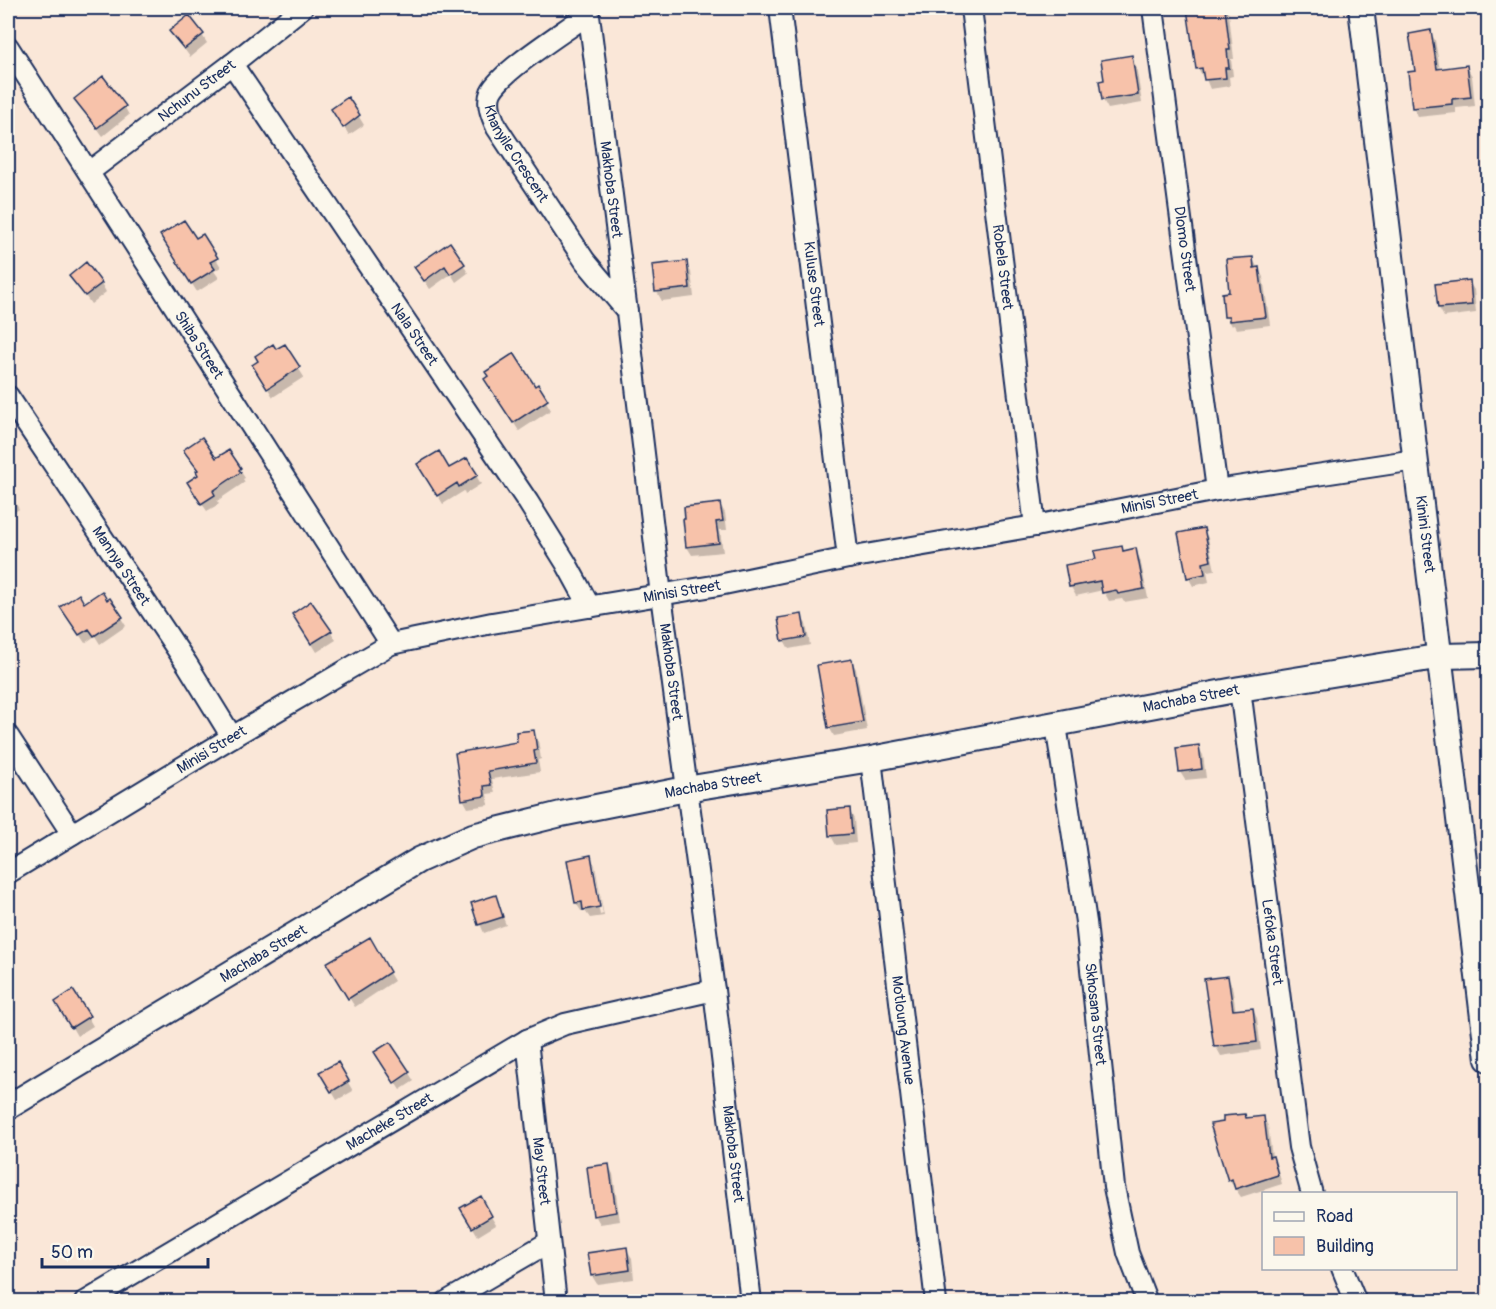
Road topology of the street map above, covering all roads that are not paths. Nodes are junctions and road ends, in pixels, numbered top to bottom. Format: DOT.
graph roads {
  1 [pos="302,8"];
  2 [pos="780,8"];
  3 [pos="971,8"];
  4 [pos="1153,8"];
  5 [pos="1361,8"];
  6 [pos="588,11"];
  7 [pos="8,47"];
  8 [pos="232,64"];
  9 [pos="89,172"];
  10 [pos="627,312"];
  11 [pos="8,396"];
  12 [pos="1415,460"];
  13 [pos="1217,490"];
  14 [pos="1035,526"];
  15 [pos="848,558"];
  16 [pos="661,595"];
  17 [pos="590,607"];
  18 [pos="392,644"];
  19 [pos="1442,656"];
  20 [pos="1488,656"];
  21 [pos="1240,689"];
  22 [pos="1056,725"];
  23 [pos="8,736"];
  24 [pos="232,737"];
  25 [pos="871,759"];
  26 [pos="686,789"];
  27 [pos="72,834"];
  28 [pos="8,873"];
  29 [pos="714,990"];
  30 [pos="527,1040"];
  31 [pos="1488,1059"];
  32 [pos="8,1107"];
  33 [pos="1311,1192"];
  34 [pos="549,1242"];
  35 [pos="1342,1270"];
  36 [pos="85,1302"];
  37 [pos="447,1302"];
  38 [pos="556,1302"];
  39 [pos="751,1302"];
  40 [pos="936,1302"];
  41 [pos="1147,1302"];
  42 [pos="1356,1302"];
  1 -- 8 [label="street, Nchunu Street"];
  2 -- 15 [label="street, Kuluse Street"];
  3 -- 14 [label="street, Robela Street"];
  4 -- 13 [label="street, Dlomo Street"];
  5 -- 12 [label="street, Kinini Street"];
  6 -- 10 [label="street, Makhoba Street"];
  6 -- 10 [label="street, Khanyile Crescent"];
  7 -- 9 [label="street, Shiba Street"];
  8 -- 9 [label="street, Nchunu Street"];
  8 -- 17 [label="street, Nala Street"];
  9 -- 18 [label="street, Shiba Street"];
  10 -- 16 [label="street, Makhoba Street"];
  11 -- 24 [label="street, Mannya Street"];
  12 -- 13 [label="street, Minisi Street"];
  12 -- 19 [label="street, Kinini Street"];
  13 -- 14 [label="street, Minisi Street"];
  14 -- 15 [label="street, Minisi Street"];
  15 -- 16 [label="street, Minisi Street"];
  16 -- 17 [label="street, Minisi Street"];
  16 -- 26 [label="street, Makhoba Street"];
  17 -- 18 [label="street, Minisi Street"];
  18 -- 24 [label="street, Minisi Street"];
  19 -- 20 [label="street, Machaba Street"];
  19 -- 21 [label="street, Machaba Street"];
  19 -- 31 [label="street, Kinini Street"];
  21 -- 22 [label="street, Machaba Street"];
  21 -- 33 [label="street, Lefoka Street"];
  22 -- 25 [label="street, Machaba Street"];
  22 -- 41 [label="street, Skhosana Street"];
  23 -- 27 [label="street"];
  24 -- 27 [label="street, Minisi Street"];
  25 -- 26 [label="street, Machaba Street"];
  25 -- 40 [label="street, Motloung Avenue"];
  26 -- 29 [label="street, Makhoba Street"];
  26 -- 32 [label="street, Machaba Street"];
  27 -- 28 [label="street, Minisi Street"];
  29 -- 30 [label="street, Macheke Street"];
  29 -- 39 [label="street, Makhoba Street"];
  30 -- 34 [label="street, May Street"];
  30 -- 36 [label="street, Macheke Street"];
  34 -- 37 [label="street"];
  34 -- 38 [label="street, May Street"];
  35 -- 42 [label="street"];
}
